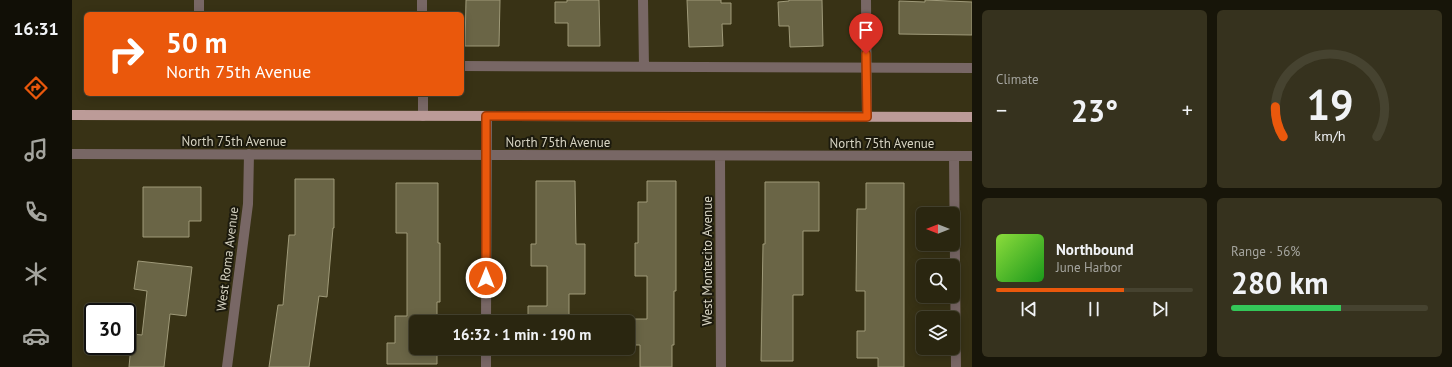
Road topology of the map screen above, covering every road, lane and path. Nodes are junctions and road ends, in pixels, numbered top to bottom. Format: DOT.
graph roads {
  1 [pos="199,0"];
  2 [pos="422,0"];
  3 [pos="643,0"];
  4 [pos="866,0"];
  5 [pos="199,12"];
  6 [pos="422,12"];
  7 [pos="464,66"];
  8 [pos="644,67"];
  9 [pos="866,67"];
  10 [pos="972,68"];
  11 [pos="423,96"];
  12 [pos="72,115"];
  13 [pos="423,116"];
  14 [pos="486,116"];
  15 [pos="867,117"];
  16 [pos="972,117"];
  17 [pos="72,154"];
  18 [pos="249,154"];
  19 [pos="486,155"];
  20 [pos="720,156"];
  21 [pos="954,156"];
  22 [pos="972,156"];
  23 [pos="486,315"];
  24 [pos="486,355"];
  25 [pos="227,367"];
  26 [pos="486,367"];
  27 [pos="721,367"];
  28 [pos="956,367"];
  1 -- 5 [label="street"];
  2 -- 6 [label="street"];
  3 -- 8 [label="street"];
  4 -- 9 [label="street"];
  7 -- 8 [label="street"];
  8 -- 9 [label="street"];
  9 -- 10 [label="street"];
  9 -- 15 [label="street"];
  11 -- 13 [label="street"];
  12 -- 13 [label="main road, North 75th Avenue"];
  13 -- 14 [label="main road, North 75th Avenue"];
  14 -- 15 [label="main road, North 75th Avenue"];
  14 -- 19 [label="street"];
  15 -- 16 [label="main road, North 75th Avenue"];
  17 -- 18 [label="street, North 75th Avenue"];
  18 -- 19 [label="street, North 75th Avenue"];
  18 -- 25 [label="street, West Roma Avenue"];
  19 -- 20 [label="street, North 75th Avenue"];
  19 -- 23 [label="street"];
  20 -- 21 [label="street, North 75th Avenue"];
  20 -- 27 [label="street, West Montecito Avenue"];
  21 -- 22 [label="street, North 75th Avenue"];
  21 -- 28 [label="street"];
  24 -- 26 [label="street"];
}
